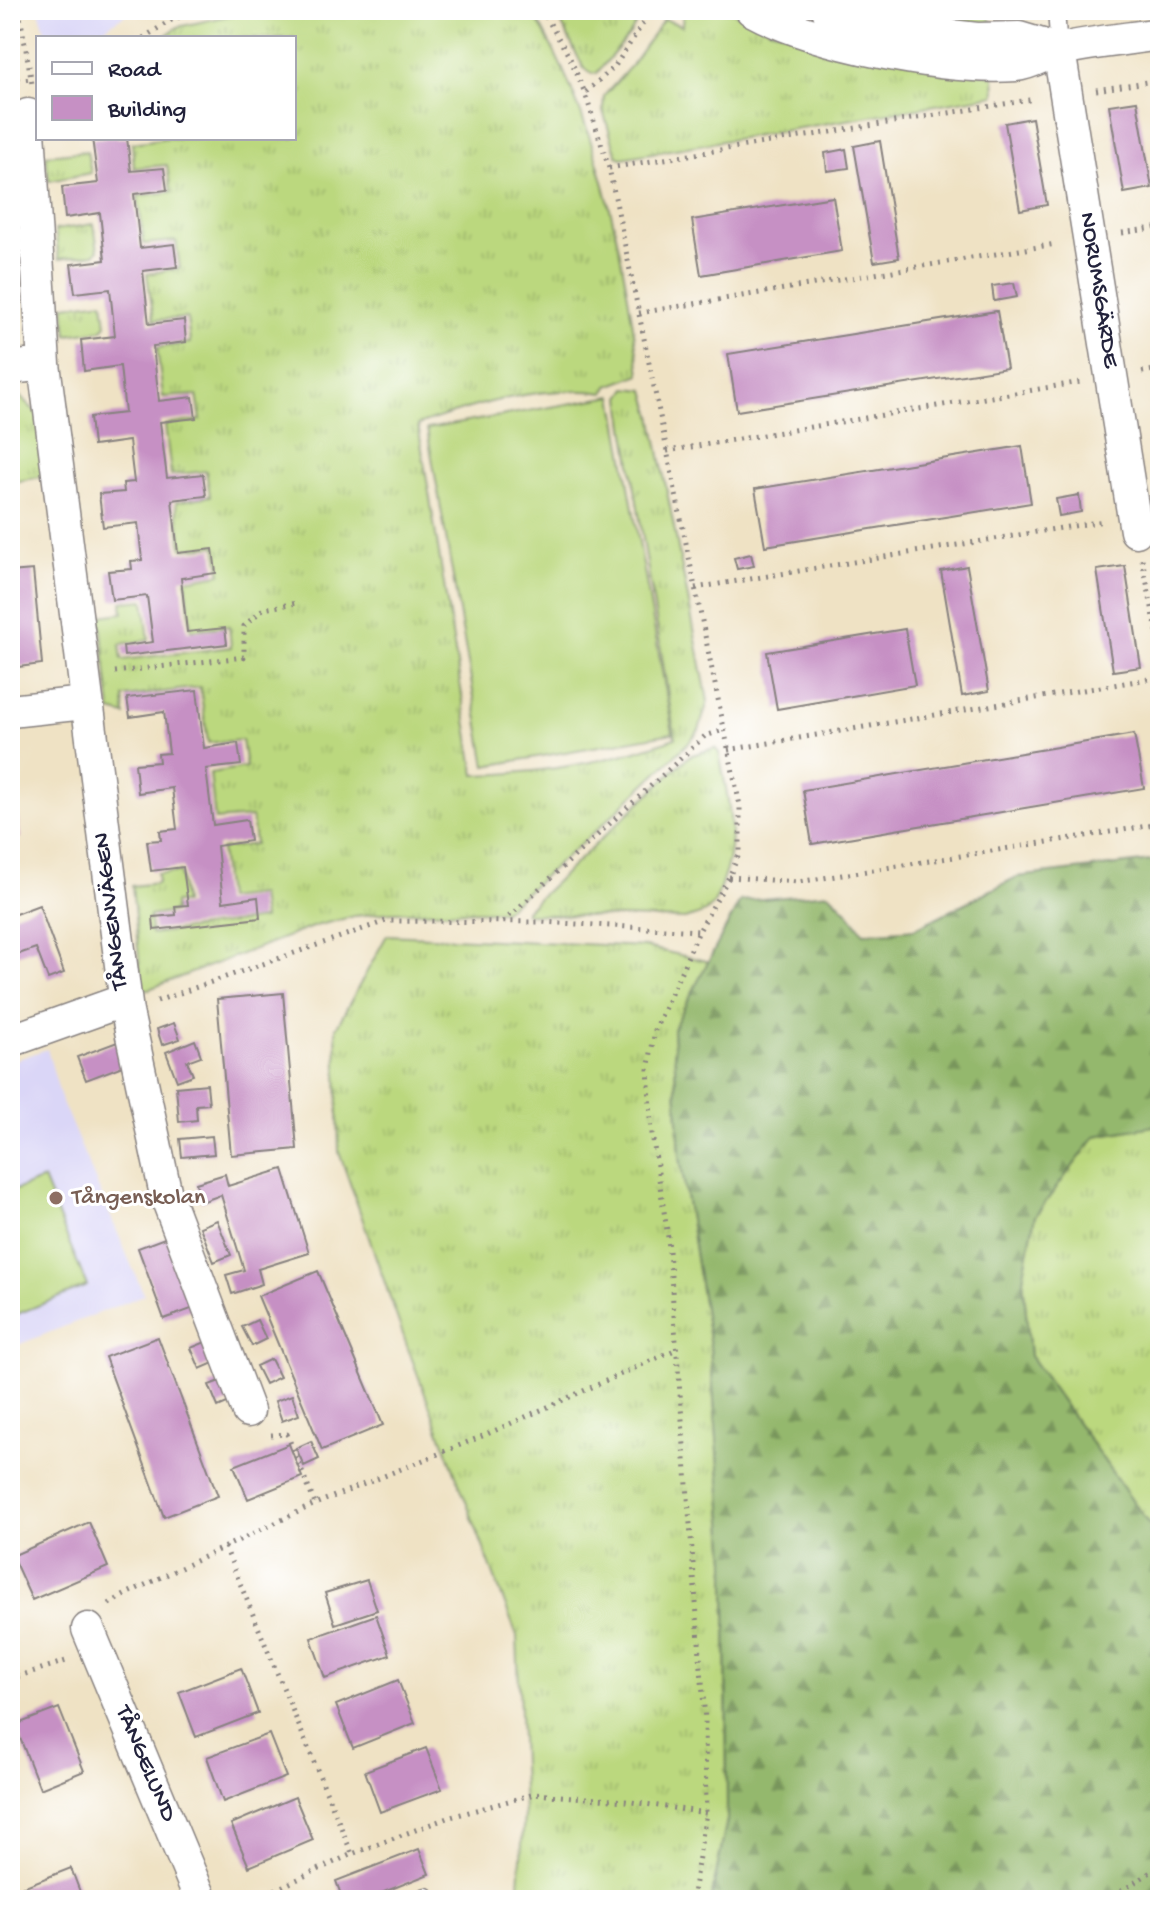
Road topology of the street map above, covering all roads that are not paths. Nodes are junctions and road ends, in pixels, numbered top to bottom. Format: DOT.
graph roads {
  1 [pos="752,10"];
  2 [pos="828,10"];
  3 [pos="1056,10"];
  4 [pos="1160,34"];
  5 [pos="1059,50"];
  6 [pos="28,115"];
  7 [pos="44,364"];
  8 [pos="10,368"];
  9 [pos="1134,523"];
  10 [pos="84,689"];
  11 [pos="10,711"];
  12 [pos="126,1006"];
  13 [pos="10,1041"];
  14 [pos="248,1411"];
  15 [pos="93,1640"];
  16 [pos="201,1900"];
  1 -- 5 [label="street"];
  2 -- 5 [label="street"];
  3 -- 5 [label="lane"];
  4 -- 5 [label="street"];
  5 -- 9 [label="street, NORUMSGÄRDE"];
  6 -- 7 [label="street, TÅNGENVÄGEN"];
  7 -- 8 [label="street"];
  7 -- 10 [label="street, TÅNGENVÄGEN"];
  10 -- 11 [label="street"];
  10 -- 12 [label="street, TÅNGENVÄGEN"];
  12 -- 13 [label="street, TÅNGENVÄGEN"];
  12 -- 14 [label="street"];
  15 -- 16 [label="street, TÅNGELUND"];
}
